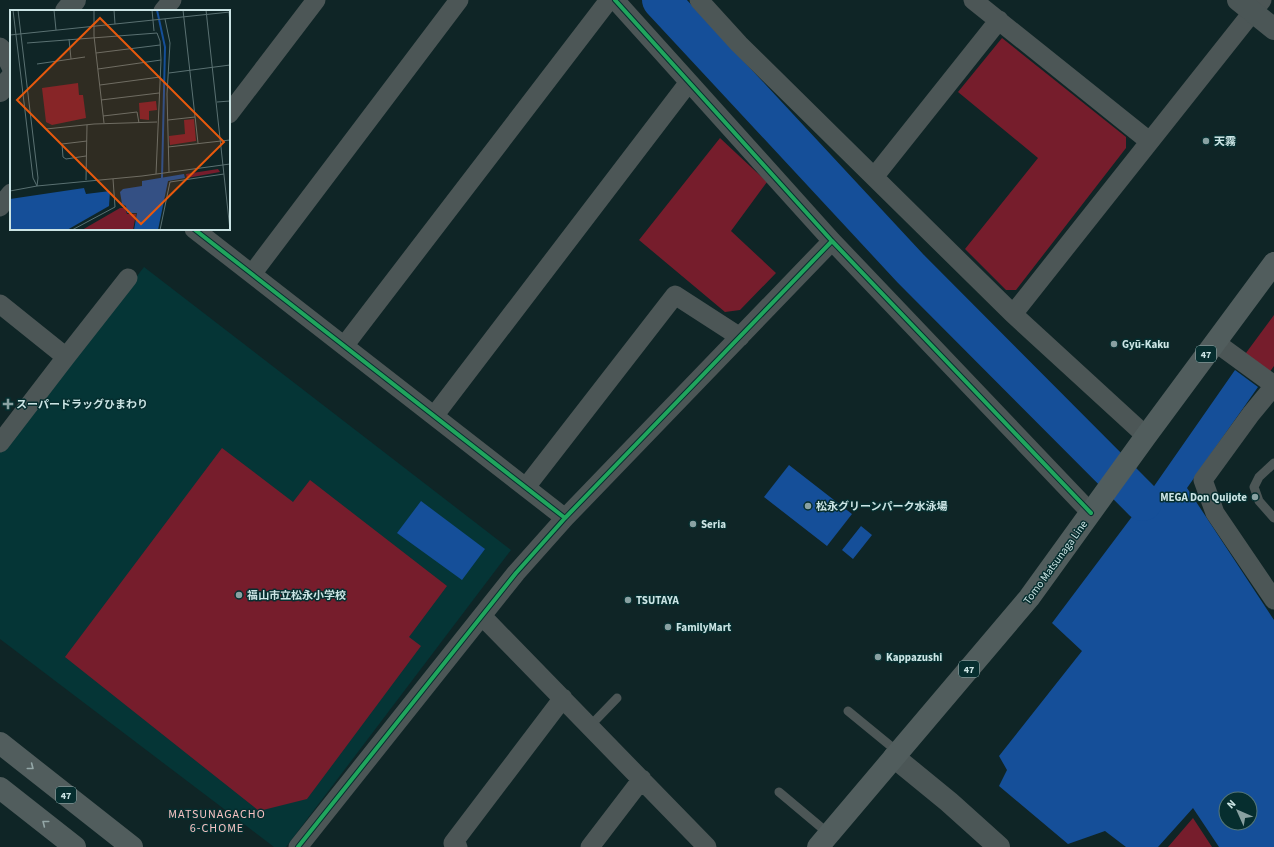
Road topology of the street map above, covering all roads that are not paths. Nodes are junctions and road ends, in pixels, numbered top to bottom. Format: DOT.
graph roads {
  1 [pos="75,0"];
  2 [pos="172,0"];
  3 [pos="316,0"];
  4 [pos="459,0"];
  5 [pos="609,0"];
  6 [pos="615,0"];
  7 [pos="699,0"];
  8 [pos="973,0"];
  9 [pos="1251,4"];
  10 [pos="67,10"];
  11 [pos="164,10"];
  12 [pos="999,20"];
  13 [pos="1274,29"];
  14 [pos="0,47"];
  15 [pos="10,65"];
  16 [pos="10,79"];
  17 [pos="689,82"];
  18 [pos="0,91"];
  19 [pos="230,113"];
  20 [pos="1149,141"];
  21 [pos="874,177"];
  22 [pos="10,194"];
  23 [pos="0,206"];
  24 [pos="195,230"];
  25 [pos="832,241"];
  26 [pos="1274,263"];
  27 [pos="252,274"];
  28 [pos="128,278"];
  29 [pos="0,304"];
  30 [pos="1013,314"];
  31 [pos="740,336"];
  32 [pos="1215,342"];
  33 [pos="344,346"];
  34 [pos="66,357"];
  35 [pos="1271,383"];
  36 [pos="434,416"];
  37 [pos="1142,441"];
  38 [pos="0,443"];
  39 [pos="1274,463"];
  40 [pos="526,487"];
  41 [pos="1091,513"];
  42 [pos="565,518"];
  43 [pos="1274,518"];
  44 [pos="1274,600"];
  45 [pos="482,616"];
  46 [pos="563,698"];
  47 [pos="618,698"];
  48 [pos="848,711"];
  49 [pos="590,726"];
  50 [pos="0,743"];
  51 [pos="896,755"];
  52 [pos="642,779"];
  53 [pos="0,788"];
  54 [pos="779,792"];
  55 [pos="824,841"];
  56 [pos="75,847"];
  57 [pos="132,847"];
  58 [pos="298,847"];
  59 [pos="458,847"];
  60 [pos="590,847"];
  61 [pos="707,847"];
  62 [pos="999,847"];
  1 -- 10 [label="street"];
  2 -- 11 [label="street"];
  3 -- 19 [label="street"];
  4 -- 27 [label="street"];
  5 -- 33 [label="street"];
  6 -- 17 [label="street"];
  7 -- 21 [label="street"];
  8 -- 12 [label="street"];
  9 -- 13 [label="street"];
  9 -- 20 [label="street"];
  12 -- 20 [label="street"];
  12 -- 21 [label="street"];
  14 -- 15 [label="street"];
  16 -- 18 [label="street"];
  17 -- 25 [label="street"];
  17 -- 36 [label="street"];
  20 -- 30 [label="street"];
  21 -- 30 [label="street"];
  22 -- 23 [label="street"];
  24 -- 27 [label="street"];
  25 -- 31 [label="street"];
  25 -- 41 [label="street"];
  26 -- 32 [label="main road, Tomo Matsunaga Line / 47"];
  27 -- 33 [label="street"];
  28 -- 34 [label="street"];
  29 -- 34 [label="street"];
  30 -- 37 [label="street"];
  31 -- 40 [label="street"];
  31 -- 42 [label="street"];
  32 -- 35 [label="street"];
  32 -- 37 [label="main road, Tomo Matsunaga Line / 47"];
  33 -- 36 [label="street"];
  34 -- 38 [label="street"];
  35 -- 44 [label="street"];
  36 -- 40 [label="street"];
  37 -- 41 [label="main road, Tomo Matsunaga Line / 47"];
  39 -- 43 [label="lane"];
  40 -- 42 [label="street"];
  41 -- 51 [label="main road, Tomo Matsunaga Line / 47"];
  42 -- 45 [label="street"];
  45 -- 46 [label="street"];
  45 -- 58 [label="street"];
  46 -- 49 [label="street"];
  46 -- 59 [label="street"];
  47 -- 49 [label="lane"];
  48 -- 51 [label="lane"];
  49 -- 52 [label="street"];
  50 -- 57 [label="main road, 47, one-way"];
  51 -- 55 [label="main road, Tomo Matsunaga Line / 47"];
  51 -- 62 [label="street"];
  52 -- 60 [label="street"];
  52 -- 61 [label="street"];
  56 -- 53 [label="main road, one-way"];
  54 -- 55 [label="lane"];
}
